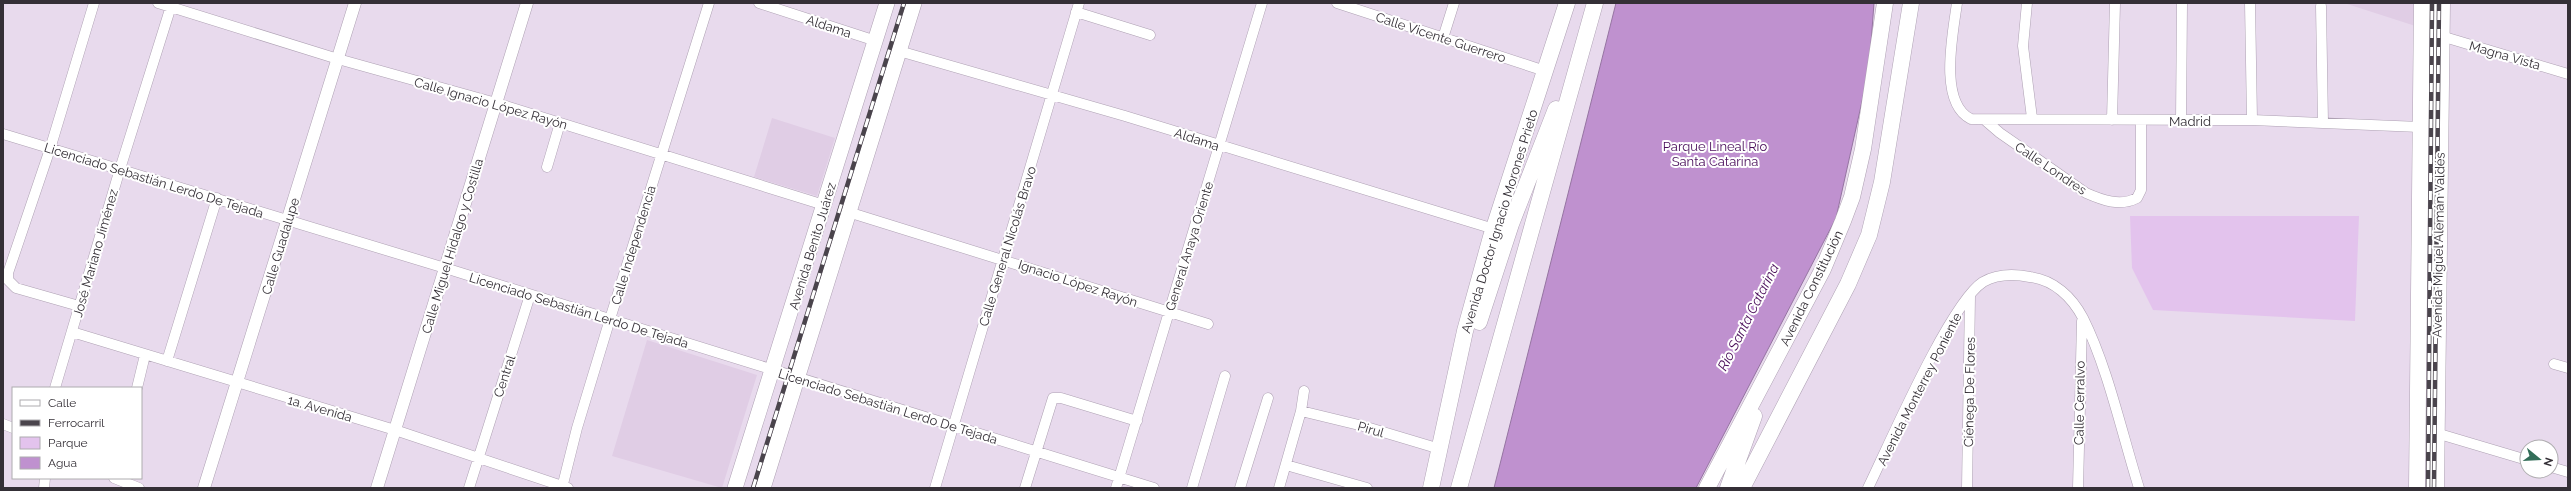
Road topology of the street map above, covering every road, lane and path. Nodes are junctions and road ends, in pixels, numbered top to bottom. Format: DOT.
graph roads {
  1 [pos="94,3"];
  2 [pos="158,3"];
  3 [pos="355,3"];
  4 [pos="527,3"];
  5 [pos="709,3"];
  6 [pos="759,3"];
  7 [pos="887,3"];
  8 [pos="914,3"];
  9 [pos="1262,3"];
  10 [pos="1336,3"];
  11 [pos="1454,3"];
  12 [pos="1567,3"];
  13 [pos="1595,3"];
  14 [pos="1885,3"];
  15 [pos="1911,3"];
  16 [pos="1957,3"];
  17 [pos="2027,3"];
  18 [pos="2115,3"];
  19 [pos="2182,3"];
  20 [pos="2250,3"];
  21 [pos="2422,3"];
  22 [pos="2431,3"];
  23 [pos="2442,3"];
  24 [pos="171,5"];
  25 [pos="2321,6"];
  26 [pos="1078,7"];
  27 [pos="1150,35"];
  28 [pos="2441,36"];
  29 [pos="1586,37"];
  30 [pos="1443,38"];
  31 [pos="876,41"];
  32 [pos="899,51"];
  33 [pos="2440,56"];
  34 [pos="338,59"];
  35 [pos="1545,71"];
  36 [pos="2568,74"];
  37 [pos="1052,95"];
  38 [pos="496,103"];
  39 [pos="2032,118"];
  40 [pos="2112,120"];
  41 [pos="2252,120"];
  42 [pos="1986,121"];
  43 [pos="2141,121"];
  44 [pos="2181,121"];
  45 [pos="560,123"];
  46 [pos="2323,123"];
  47 [pos="2420,127"];
  48 [pos="3,134"];
  49 [pos="1219,146"];
  50 [pos="50,149"];
  51 [pos="661,154"];
  52 [pos="547,167"];
  53 [pos="120,169"];
  54 [pos="2439,187"];
  55 [pos="217,198"];
  56 [pos="824,205"];
  57 [pos="848,212"];
  58 [pos="287,219"];
  59 [pos="1494,229"];
  60 [pos="1003,259"];
  61 [pos="445,268"];
  62 [pos="2438,280"];
  63 [pos="530,295"];
  64 [pos="1970,296"];
  65 [pos="79,306"];
  66 [pos="1170,312"];
  67 [pos="2082,317"];
  68 [pos="610,319"];
  69 [pos="1208,324"];
  70 [pos="72,332"];
  71 [pos="2418,351"];
  72 [pos="146,355"];
  73 [pos="167,361"];
  74 [pos="2100,364"];
  75 [pos="2554,364"];
  76 [pos="2568,368"];
  77 [pos="2080,369"];
  78 [pos="772,370"];
  79 [pos="1224,376"];
  80 [pos="798,377"];
  81 [pos="1766,378"];
  82 [pos="238,384"];
  83 [pos="55,387"];
  84 [pos="137,387"];
  85 [pos="1304,391"];
  86 [pos="2418,395"];
  87 [pos="1268,398"];
  88 [pos="1301,412"];
  89 [pos="1137,421"];
  90 [pos="1445,424"];
  91 [pos="953,426"];
  92 [pos="395,430"];
  93 [pos="2436,433"];
  94 [pos="1440,449"];
  95 [pos="1036,452"];
  96 [pos="478,457"];
  97 [pos="2519,458"];
  98 [pos="1286,465"];
  99 [pos="116,479"];
  100 [pos="1118,483"];
  101 [pos="564,487"];
  102 [pos="139,488"];
  103 [pos="204,488"];
  104 [pos="377,488"];
  105 [pos="469,488"];
  106 [pos="735,488"];
  107 [pos="763,488"];
  108 [pos="935,488"];
  109 [pos="1025,488"];
  110 [pos="1154,488"];
  111 [pos="1192,488"];
  112 [pos="1240,488"];
  113 [pos="1279,488"];
  114 [pos="1367,488"];
  115 [pos="1431,488"];
  116 [pos="1459,488"];
  117 [pos="1707,488"];
  118 [pos="1728,488"];
  119 [pos="1742,488"];
  120 [pos="1868,488"];
  121 [pos="1968,488"];
  122 [pos="2078,488"];
  123 [pos="2139,488"];
  124 [pos="2417,488"];
  125 [pos="2436,488"];
  1 -- 50 [label="street"];
  2 -- 24 [label="street, Calle Ignacio López Rayón"];
  3 -- 34 [label="street, Calle Guadalupe"];
  4 -- 38 [label="street, Calle Miguel Hidalgo y Costilla"];
  5 -- 51 [label="street, Calle Independencia"];
  6 -- 31 [label="street, Aldama"];
  7 -- 31 [label="main road, Avenida Benito Juárez"];
  8 -- 32 [label="main road, Avenida Benito Juárez"];
  9 -- 49 [label="street, General Anaya Oriente"];
  10 -- 30 [label="street, Calle Vicente Guerrero"];
  11 -- 30 [label="street"];
  12 -- 35 [label="highway, Avenida Doctor Ignacio Morones Prieto"];
  13 -- 29 [label="highway"];
  14 -- 81 [label="highway, Avenida Constitución"];
  15 -- 119 [label="highway"];
  16 -- 42 [label="street, Madrid"];
  17 -- 39 [label="street"];
  18 -- 40 [label="street"];
  19 -- 44 [label="street"];
  20 -- 41 [label="street"];
  21 -- 47 [label="highway, Avenida Miguel Alemán Valdés"];
  22 -- 28 [label="highway"];
  23 -- 28 [label="highway, Avenida Miguel Alemán Valdés"];
  24 -- 34 [label="street, Calle Ignacio López Rayón"];
  24 -- 53 [label="street, José Mariano Jiménez"];
  25 -- 46 [label="street"];
  26 -- 27 [label="street"];
  26 -- 37 [label="street, Calle General Nicolás Bravo"];
  28 -- 33 [label="highway, Avenida Miguel Alemán Valdés"];
  28 -- 36 [label="street, Magna Vista"];
  29 -- 90 [label="highway"];
  29 -- 116 [label="highway"];
  30 -- 35 [label="street, Calle Vicente Guerrero"];
  31 -- 56 [label="main road, Avenida Benito Juárez"];
  32 -- 37 [label="street, Aldama"];
  32 -- 57 [label="main road, Avenida Benito Juárez"];
  33 -- 47 [label="highway"];
  33 -- 54 [label="highway, Avenida Miguel Alemán Valdés"];
  34 -- 38 [label="street, Calle Ignacio López Rayón"];
  34 -- 58 [label="street, Calle Guadalupe"];
  35 -- 59 [label="highway, Avenida Doctor Ignacio Morones Prieto"];
  37 -- 49 [label="street, Aldama"];
  37 -- 60 [label="street, Calle General Nicolás Bravo"];
  38 -- 45 [label="street, Calle Ignacio López Rayón"];
  38 -- 61 [label="street, Calle Miguel Hidalgo y Costilla"];
  39 -- 40 [label="street, Madrid"];
  39 -- 42 [label="street, Madrid"];
  40 -- 43 [label="street, Madrid"];
  41 -- 44 [label="street, Madrid"];
  41 -- 46 [label="street, Madrid"];
  42 -- 43 [label="street, Calle Londres"];
  43 -- 44 [label="street, Madrid"];
  45 -- 51 [label="street, Calle Ignacio López Rayón"];
  45 -- 52 [label="street"];
  46 -- 47 [label="street, Madrid"];
  47 -- 54 [label="highway"];
  47 -- 71 [label="highway, Avenida Miguel Alemán Valdés"];
  48 -- 50 [label="street, Licenciado Sebastián Lerdo De Tejada"];
  49 -- 59 [label="street, Aldama"];
  49 -- 66 [label="street, General Anaya Oriente"];
  50 -- 53 [label="street, Licenciado Sebastián Lerdo De Tejada"];
  50 -- 65 [label="street"];
  51 -- 56 [label="street, Calle Ignacio López Rayón"];
  51 -- 68 [label="street, Calle Independencia"];
  53 -- 55 [label="street, Licenciado Sebastián Lerdo De Tejada"];
  53 -- 65 [label="street, José Mariano Jiménez"];
  54 -- 62 [label="highway, Avenida Miguel Alemán Valdés"];
  55 -- 58 [label="street, Licenciado Sebastián Lerdo De Tejada"];
  55 -- 73 [label="street"];
  56 -- 78 [label="main road, Avenida Benito Juárez"];
  57 -- 60 [label="street, Ignacio López Rayón"];
  57 -- 80 [label="main road, Avenida Benito Juárez"];
  58 -- 61 [label="street, Licenciado Sebastián Lerdo De Tejada"];
  58 -- 82 [label="street, Calle Guadalupe"];
  59 -- 90 [label="highway, Avenida Doctor Ignacio Morones Prieto"];
  60 -- 66 [label="street, Ignacio López Rayón"];
  60 -- 91 [label="street, Calle General Nicolás Bravo"];
  61 -- 63 [label="street, Licenciado Sebastián Lerdo De Tejada"];
  61 -- 92 [label="street, Calle Miguel Hidalgo y Costilla"];
  62 -- 71 [label="highway"];
  62 -- 93 [label="highway, Avenida Miguel Alemán Valdés"];
  63 -- 68 [label="street, Licenciado Sebastián Lerdo De Tejada"];
  63 -- 96 [label="street, Central"];
  64 -- 67 [label="street, Avenida Monterrey Poniente"];
  64 -- 120 [label="street, Avenida Monterrey Poniente"];
  64 -- 121 [label="street, Ciénega De Flores"];
  65 -- 70 [label="street, José Mariano Jiménez"];
  66 -- 69 [label="street, Ignacio López Rayón"];
  66 -- 89 [label="street, General Anaya Oriente"];
  67 -- 74 [label="street, Avenida Monterrey Poniente"];
  67 -- 77 [label="street, Calle Cerralvo"];
  68 -- 78 [label="street, Licenciado Sebastián Lerdo De Tejada"];
  68 -- 101 [label="street, Calle Independencia"];
  70 -- 72 [label="street, 1a. Avenida"];
  70 -- 83 [label="street, José Mariano Jiménez"];
  71 -- 86 [label="highway, Avenida Miguel Alemán Valdés"];
  72 -- 73 [label="street, 1a. Avenida"];
  72 -- 84 [label="street"];
  73 -- 82 [label="street, 1a. Avenida"];
  74 -- 77 [label="street"];
  74 -- 123 [label="street, Avenida Monterrey Poniente"];
  75 -- 76 [label="street"];
  77 -- 122 [label="street, Calle Cerralvo"];
  78 -- 80 [label="street, Licenciado Sebastián Lerdo De Tejada"];
  78 -- 106 [label="main road, Avenida Benito Juárez"];
  79 -- 111 [label="street"];
  80 -- 91 [label="street, Licenciado Sebastián Lerdo De Tejada"];
  80 -- 107 [label="main road, Avenida Benito Juárez"];
  81 -- 117 [label="highway, Avenida Constitución"];
  81 -- 118 [label="highway"];
  82 -- 92 [label="street, 1a. Avenida"];
  82 -- 103 [label="street, Calle Guadalupe"];
  85 -- 88 [label="street"];
  86 -- 93 [label="highway"];
  86 -- 124 [label="highway, Avenida Miguel Alemán Valdés"];
  87 -- 112 [label="street"];
  88 -- 94 [label="street, Pirul"];
  88 -- 98 [label="street"];
  89 -- 95 [label="street"];
  89 -- 100 [label="street, General Anaya Oriente"];
  90 -- 94 [label="highway, Avenida Doctor Ignacio Morones Prieto"];
  91 -- 95 [label="street, Licenciado Sebastián Lerdo De Tejada"];
  91 -- 108 [label="street, Calle General Nicolás Bravo"];
  92 -- 96 [label="street, 1a. Avenida"];
  92 -- 104 [label="street, Calle Miguel Hidalgo y Costilla"];
  93 -- 97 [label="street"];
  93 -- 125 [label="highway, Avenida Miguel Alemán Valdés"];
  94 -- 115 [label="highway, Avenida Doctor Ignacio Morones Prieto"];
  95 -- 100 [label="street, Licenciado Sebastián Lerdo De Tejada"];
  95 -- 109 [label="street"];
  96 -- 101 [label="street, 1a. Avenida"];
  96 -- 105 [label="street, Central"];
  98 -- 113 [label="street"];
  98 -- 114 [label="street"];
  99 -- 102 [label="street"];
  100 -- 110 [label="street, Licenciado Sebastián Lerdo De Tejada"];
}
